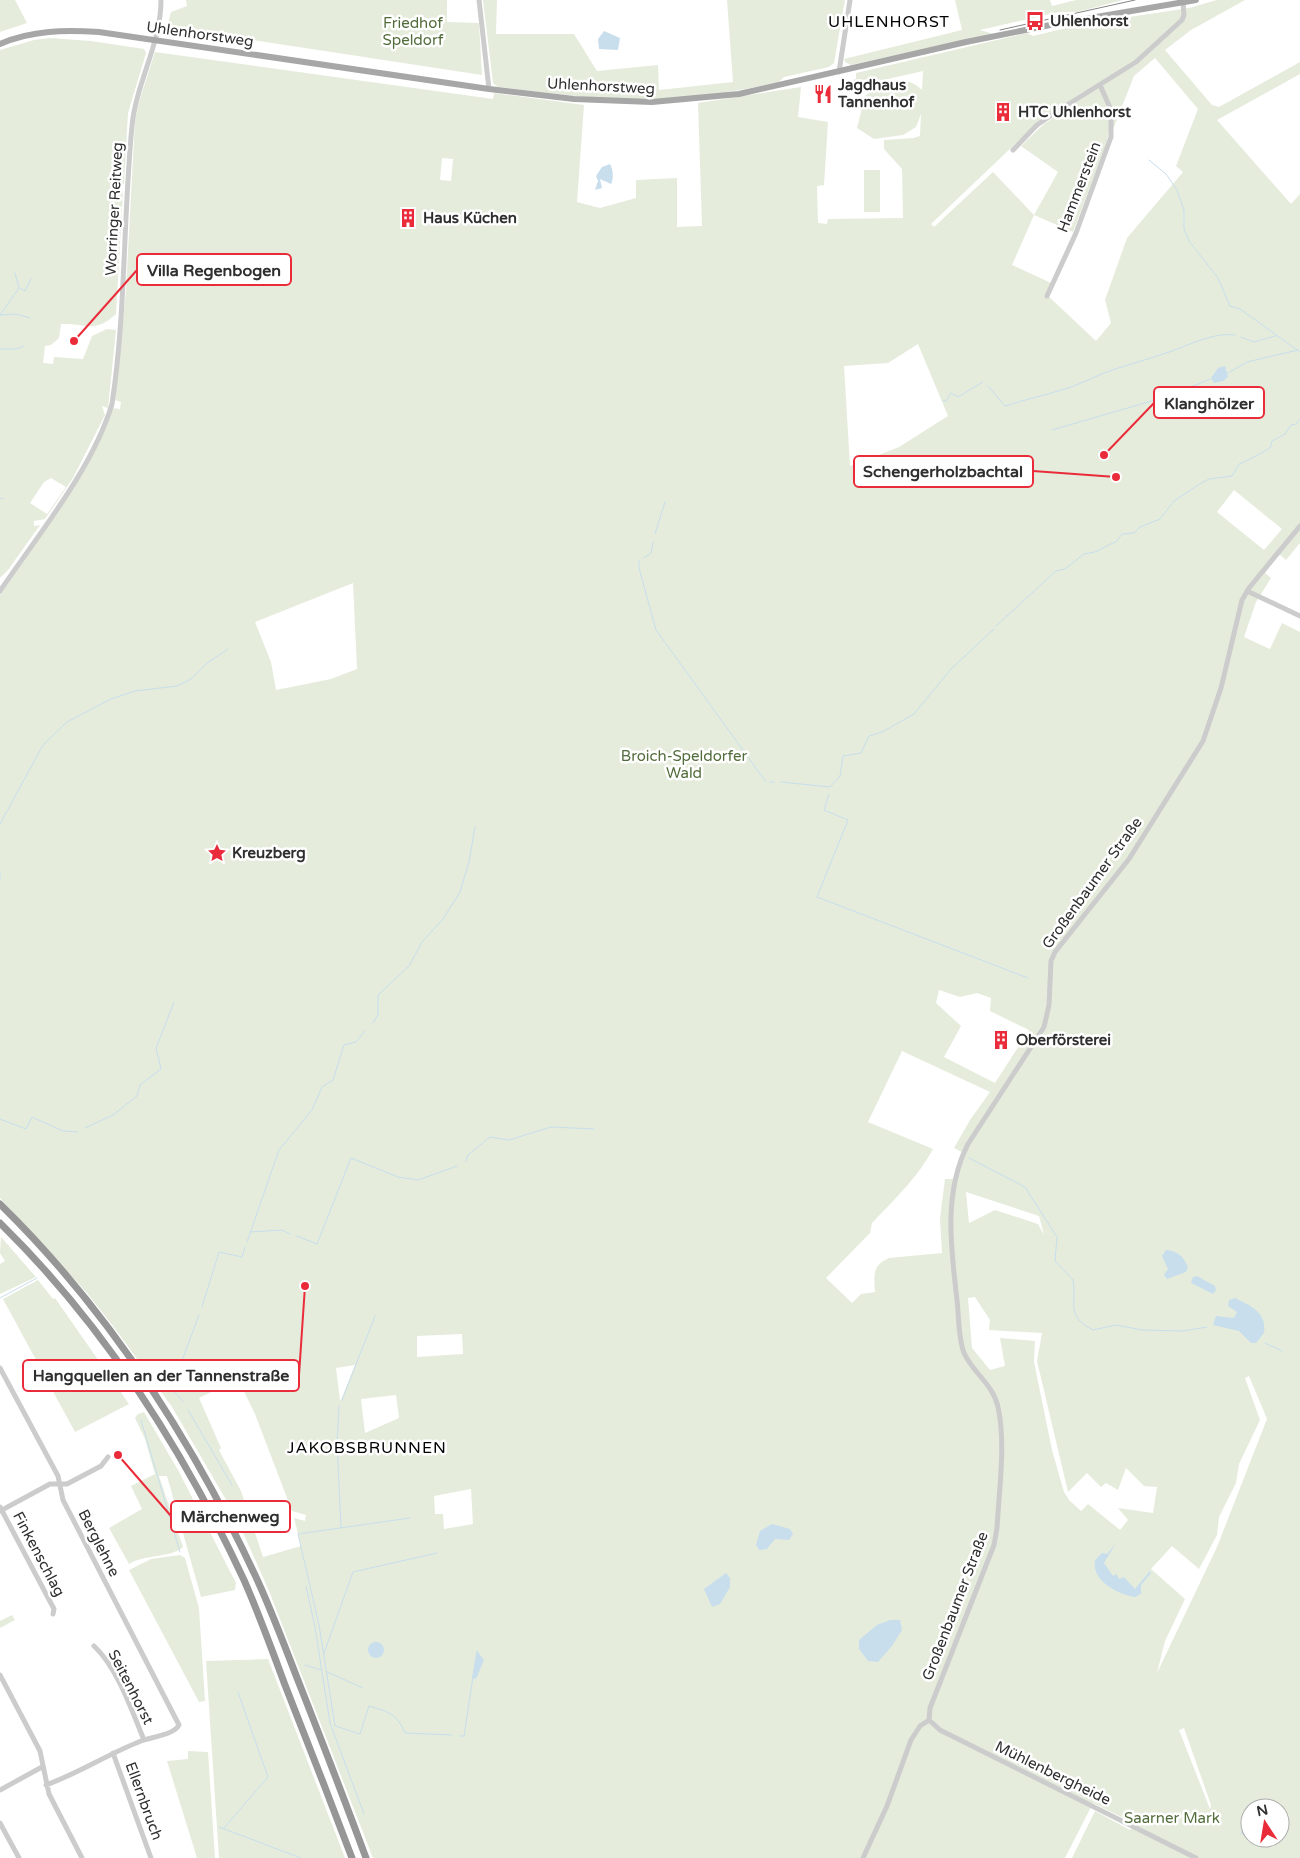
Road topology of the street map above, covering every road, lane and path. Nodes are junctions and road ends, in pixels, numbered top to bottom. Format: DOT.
graph roads {
  1 [pos="161,0"];
  2 [pos="479,0"];
  3 [pos="850,0"];
  4 [pos="1196,0"];
  5 [pos="1184,2"];
  6 [pos="155,40"];
  7 [pos="0,44"];
  8 [pos="838,73"];
  9 [pos="1100,85"];
  10 [pos="489,89"];
  11 [pos="1013,150"];
  12 [pos="1047,296"];
  13 [pos="1300,526"];
  14 [pos="0,591"];
  15 [pos="1246,591"];
  16 [pos="1300,616"];
  17 [pos="0,1204"];
  18 [pos="0,1223"];
  19 [pos="0,1368"];
  20 [pos="108,1457"];
  21 [pos="60,1484"];
  22 [pos="1,1509"];
  23 [pos="54,1614"];
  24 [pos="94,1646"];
  25 [pos="0,1675"];
  26 [pos="929,1720"];
  27 [pos="144,1740"];
  28 [pos="113,1753"];
  29 [pos="42,1766"];
  30 [pos="46,1785"];
  31 [pos="0,1790"];
  32 [pos="0,1823"];
  33 [pos="19,1858"];
  34 [pos="82,1858"];
  35 [pos="151,1858"];
  36 [pos="352,1858"];
  37 [pos="366,1858"];
  38 [pos="863,1858"];
  39 [pos="1196,1858"];
  1 -- 6 [label="street, Worringer Reitweg"];
  2 -- 10 [label="street"];
  3 -- 8 [label="street"];
  4 -- 5 [label="main road, Uhlenhorstweg"];
  5 -- 8 [label="main road, Uhlenhorstweg"];
  5 -- 9 [label="street"];
  6 -- 7 [label="main road, Uhlenhorstweg"];
  6 -- 10 [label="main road, Uhlenhorstweg"];
  6 -- 14 [label="street, Worringer Reitweg"];
  8 -- 10 [label="main road, Uhlenhorstweg"];
  9 -- 11 [label="street"];
  9 -- 12 [label="street, Hammerstein"];
  13 -- 15 [label="street, Großenbaumer Straße"];
  15 -- 16 [label="street"];
  15 -- 26 [label="street, Großenbaumer Straße"];
  17 -- 37 [label="highway"];
  18 -- 36 [label="highway"];
  19 -- 21 [label="street, Berglehne"];
  20 -- 21 [label="street"];
  21 -- 22 [label="street"];
  21 -- 27 [label="street, Berglehne"];
  22 -- 23 [label="street, Finkenschlag"];
  24 -- 27 [label="street, Seitenhorst"];
  25 -- 29 [label="street"];
  26 -- 38 [label="street, Großenbaumer Straße"];
  26 -- 39 [label="street, Mühlenbergheide"];
  27 -- 28 [label="street"];
  28 -- 30 [label="street"];
  28 -- 35 [label="street, Ellernbruch"];
  29 -- 30 [label="street"];
  29 -- 31 [label="street"];
  30 -- 34 [label="street"];
  32 -- 33 [label="street"];
}
